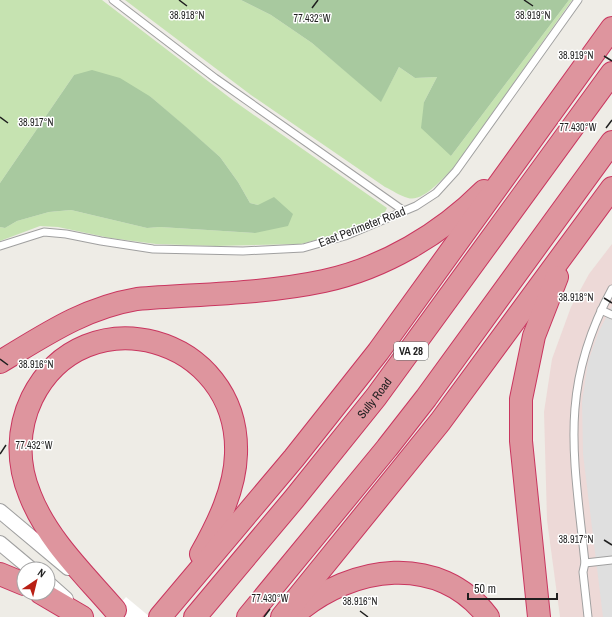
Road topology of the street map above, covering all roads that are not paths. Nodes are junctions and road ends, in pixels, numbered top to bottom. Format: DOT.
graph roads {
  1 [pos="113,0"];
  2 [pos="578,0"];
  3 [pos="612,28"];
  4 [pos="612,73"];
  5 [pos="560,100"];
  6 [pos="612,142"];
  7 [pos="612,189"];
  8 [pos="404,211"];
  9 [pos="0,246"];
  10 [pos="612,289"];
  11 [pos="601,310"];
  12 [pos="612,315"];
  13 [pos="0,362"];
  14 [pos="0,511"];
  15 [pos="0,543"];
  16 [pos="612,560"];
  17 [pos="21,561"];
  18 [pos="585,563"];
  19 [pos="0,574"];
  20 [pos="16,581"];
  21 [pos="56,591"];
  22 [pos="55,601"];
  23 [pos="114,610"];
  24 [pos="82,617"];
  25 [pos="87,617"];
  26 [pos="158,617"];
  27 [pos="195,617"];
  28 [pos="248,617"];
  29 [pos="282,617"];
  30 [pos="291,617"];
  31 [pos="488,617"];
  32 [pos="540,617"];
  33 [pos="588,617"];
  1 -- 8 [label="lane"];
  2 -- 8 [label="lane, East Perimeter Road"];
  3 -- 5 [label="highway"];
  4 -- 27 [label="highway, Sully Road / VA 28"];
  5 -- 13 [label="highway"];
  5 -- 26 [label="highway"];
  6 -- 28 [label="highway"];
  7 -- 29 [label="highway"];
  7 -- 32 [label="highway"];
  8 -- 9 [label="lane, East Perimeter Road"];
  10 -- 11 [label="lane"];
  11 -- 12 [label="lane"];
  11 -- 18 [label="lane"];
  14 -- 23 [label="street"];
  15 -- 17 [label="street"];
  16 -- 18 [label="lane"];
  18 -- 33 [label="lane"];
  19 -- 20 [label="highway"];
  21 -- 25 [label="street"];
  22 -- 24 [label="highway"];
  23 -- 26 [label="highway"];
  30 -- 31 [label="highway"];
}
